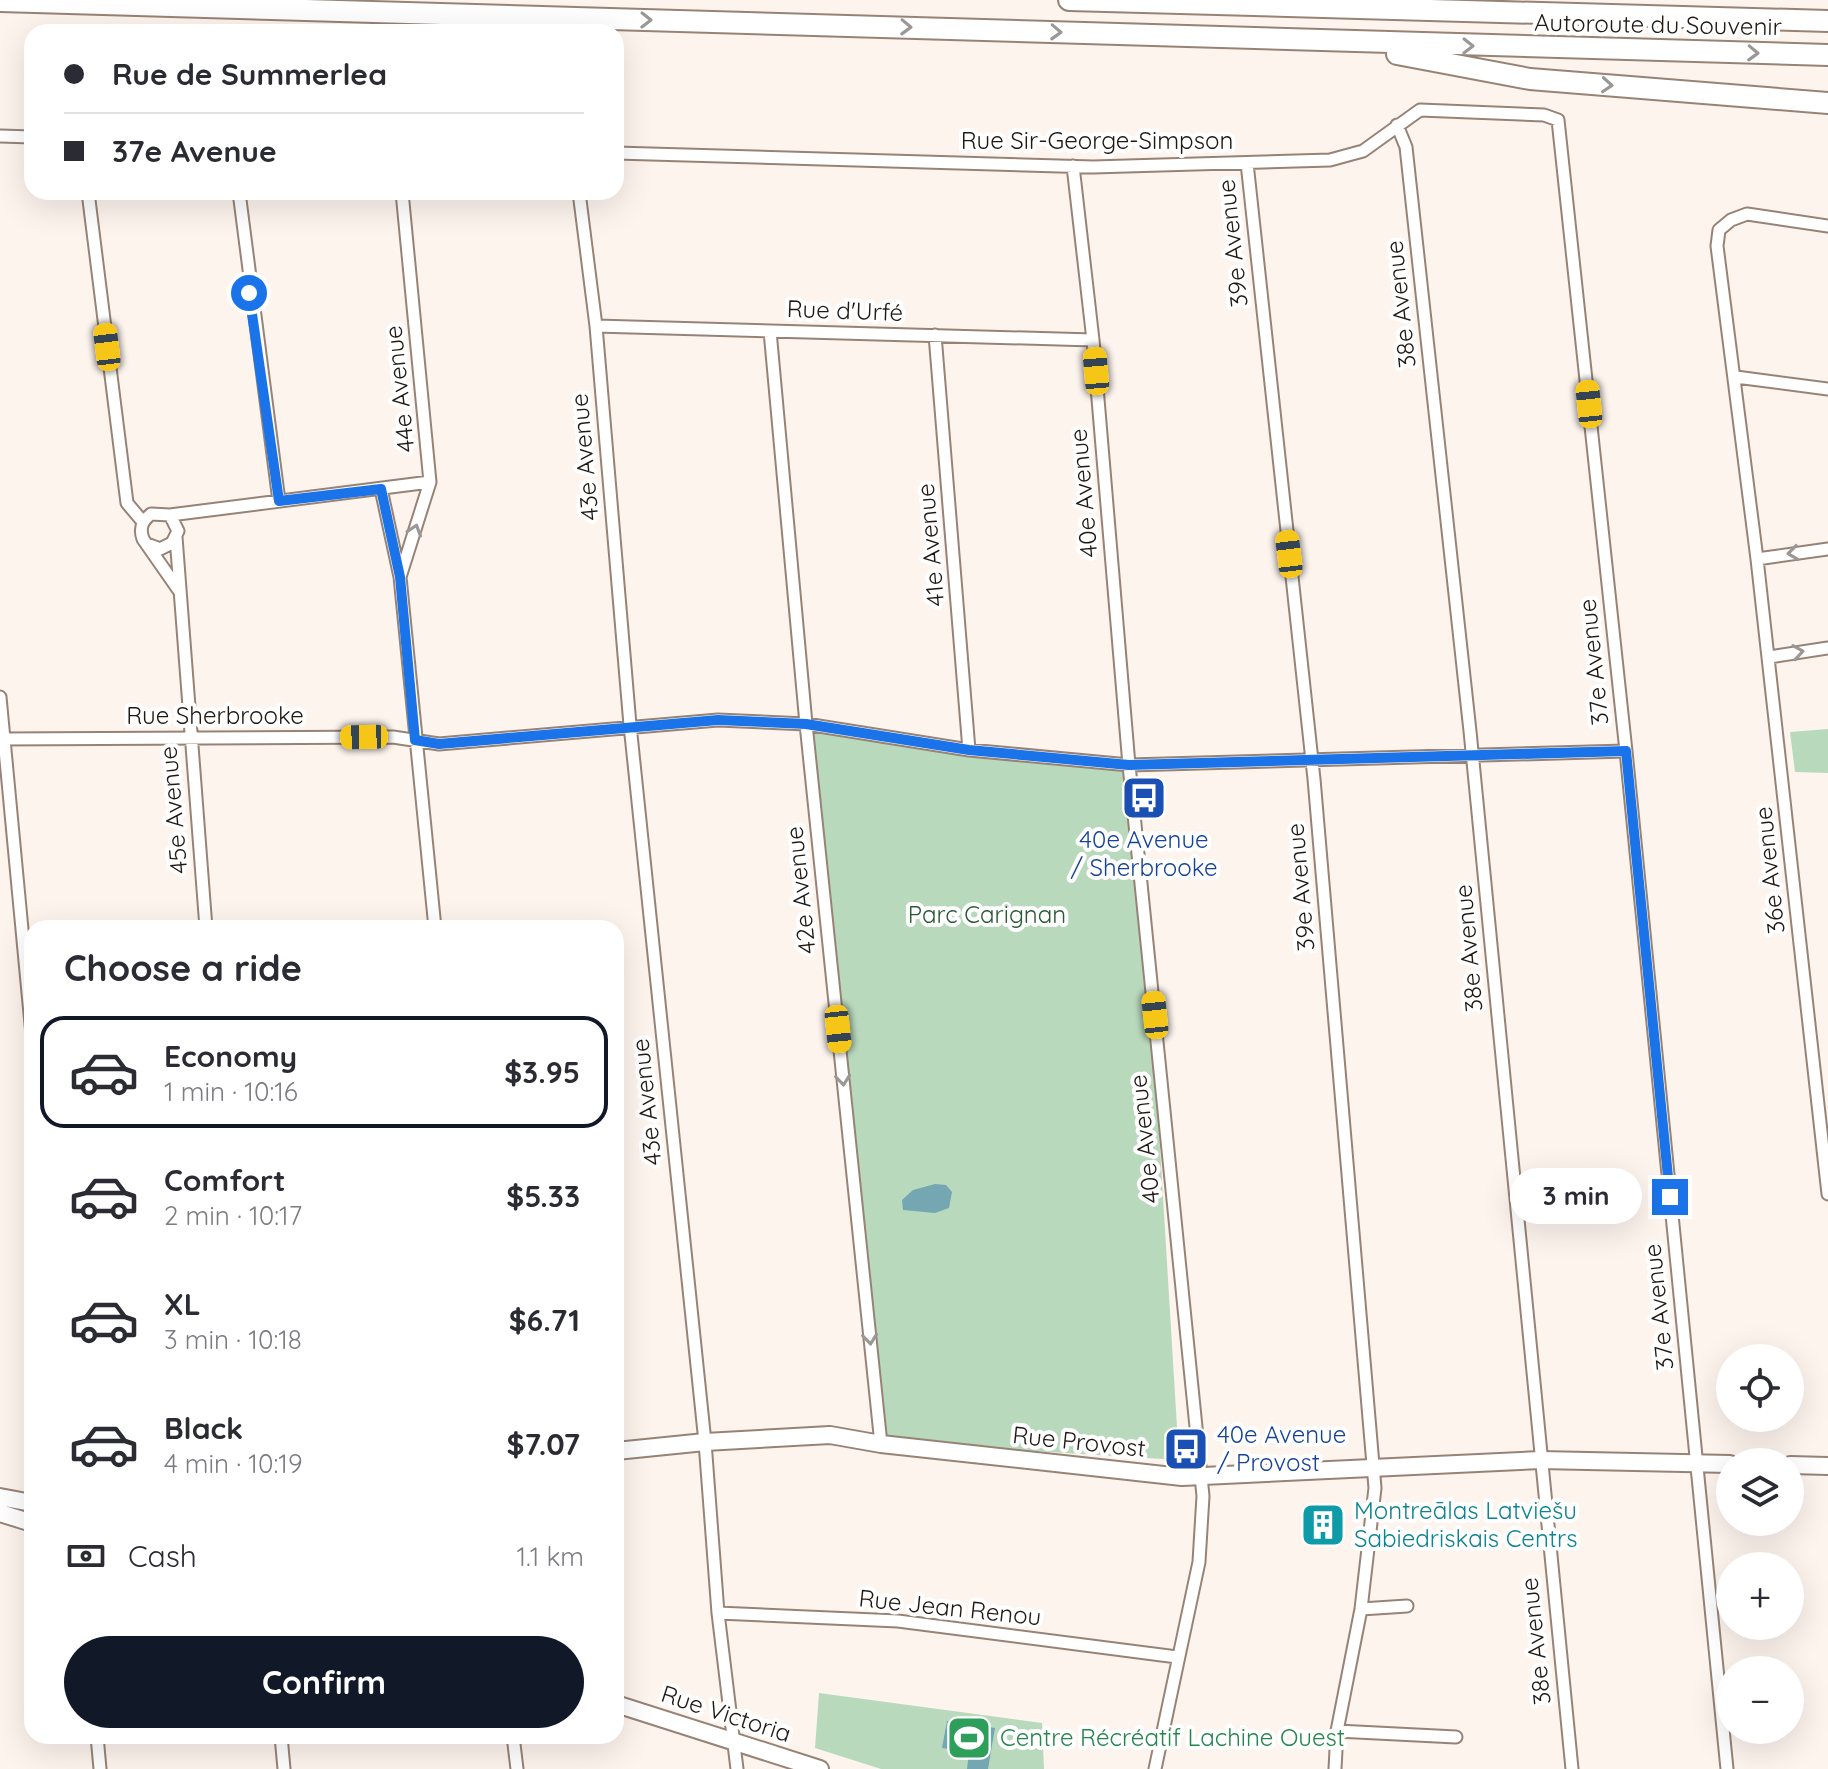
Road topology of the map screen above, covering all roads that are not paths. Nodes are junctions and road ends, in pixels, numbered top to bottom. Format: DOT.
graph roads {
  1 [pos="1069,0"];
  2 [pos="1495,0"];
  3 [pos="0,1"];
  4 [pos="1348,8"];
  5 [pos="1828,21"];
  6 [pos="1334,43"];
  7 [pos="1828,55"];
  8 [pos="1828,103"];
  9 [pos="1397,125"];
  10 [pos="1559,125"];
  11 [pos="0,136"];
  12 [pos="24,137"];
  13 [pos="624,153"];
  14 [pos="1247,163"];
  15 [pos="1073,166"];
  16 [pos="89,200"];
  17 [pos="240,200"];
  18 [pos="403,200"];
  19 [pos="580,200"];
  20 [pos="1828,226"];
  21 [pos="596,326"];
  22 [pos="770,331"];
  23 [pos="935,335"];
  24 [pos="1093,340"];
  25 [pos="1736,377"];
  26 [pos="1828,389"];
  27 [pos="430,482"];
  28 [pos="381,489"];
  29 [pos="279,501"];
  30 [pos="170,515"];
  31 [pos="143,522"];
  32 [pos="176,537"];
  33 [pos="147,544"];
  34 [pos="1828,549"];
  35 [pos="1757,559"];
  36 [pos="400,577"];
  37 [pos="180,593"];
  38 [pos="1828,648"];
  39 [pos="1769,657"];
  40 [pos="0,697"];
  41 [pos="806,724"];
  42 [pos="630,725"];
  43 [pos="2,739"];
  44 [pos="189,739"];
  45 [pos="415,740"];
  46 [pos="969,750"];
  47 [pos="1626,751"];
  48 [pos="1472,754"];
  49 [pos="1312,760"];
  50 [pos="1129,765"];
  51 [pos="205,920"];
  52 [pos="434,920"];
  53 [pos="24,956"];
  54 [pos="1828,1077"];
  55 [pos="1815,1079"];
  56 [pos="1824,1118"];
  57 [pos="1828,1194"];
  58 [pos="705,1442"];
  59 [pos="881,1444"];
  60 [pos="624,1450"];
  61 [pos="1540,1460"];
  62 [pos="1696,1463"];
  63 [pos="1716,1464"];
  64 [pos="1804,1465"];
  65 [pos="1828,1466"];
  66 [pos="1374,1469"];
  67 [pos="1201,1477"];
  68 [pos="0,1497"];
  69 [pos="24,1502"];
  70 [pos="0,1513"];
  71 [pos="24,1520"];
  72 [pos="1407,1606"];
  73 [pos="1361,1609"];
  74 [pos="718,1613"];
  75 [pos="1177,1657"];
  76 [pos="624,1707"];
  77 [pos="1337,1731"];
  78 [pos="1456,1737"];
  79 [pos="733,1741"];
  80 [pos="98,1744"];
  81 [pos="282,1744"];
  82 [pos="514,1744"];
  83 [pos="100,1769"];
  84 [pos="284,1769"];
  85 [pos="517,1769"];
  86 [pos="737,1769"];
  87 [pos="820,1769"];
  88 [pos="1155,1769"];
  89 [pos="1335,1769"];
  90 [pos="1572,1769"];
  91 [pos="1727,1769"];
  1 -- 4 [label="highway, Autoroute du Souvenir"];
  2 -- 4 [label="highway"];
  3 -- 6 [label="highway, Autoroute du Souvenir, one-way"];
  4 -- 5 [label="highway, Autoroute du Souvenir"];
  6 -- 7 [label="highway, Autoroute du Souvenir, one-way"];
  6 -- 8 [label="highway, one-way"];
  9 -- 10 [label="street, Rue Sir-George-Simpson"];
  9 -- 14 [label="street, Rue Sir-George-Simpson"];
  9 -- 48 [label="street, 38e Avenue"];
  10 -- 47 [label="street, 37e Avenue"];
  11 -- 12 [label="street"];
  13 -- 15 [label="street, Rue Sir-George-Simpson"];
  14 -- 15 [label="street, Rue Sir-George-Simpson"];
  14 -- 49 [label="street, 39e Avenue"];
  15 -- 24 [label="street, 40e Avenue"];
  16 -- 31 [label="street"];
  17 -- 29 [label="street"];
  18 -- 27 [label="street, 44e Avenue"];
  19 -- 21 [label="street, 43e Avenue"];
  20 -- 25 [label="street, 36e Avenue"];
  21 -- 22 [label="street, Rue d'Urfé"];
  21 -- 42 [label="street, 43e Avenue"];
  22 -- 23 [label="street, Rue d'Urfé"];
  22 -- 41 [label="street, 42e Avenue"];
  23 -- 24 [label="street, Rue d'Urfé"];
  23 -- 46 [label="street, 41e Avenue"];
  24 -- 50 [label="street, 40e Avenue"];
  25 -- 26 [label="street"];
  25 -- 35 [label="street, 36e Avenue"];
  27 -- 28 [label="street"];
  36 -- 27 [label="street, 44e Avenue, one-way"];
  28 -- 29 [label="street"];
  28 -- 36 [label="street, 44e Avenue"];
  29 -- 30 [label="street"];
  30 -- 31 [label="street"];
  30 -- 32 [label="street"];
  31 -- 33 [label="street"];
  32 -- 33 [label="street"];
  32 -- 37 [label="street, 45e Avenue"];
  33 -- 37 [label="street"];
  34 -- 35 [label="street, one-way"];
  35 -- 39 [label="street, 36e Avenue"];
  36 -- 45 [label="street, 44e Avenue"];
  37 -- 44 [label="street, 45e Avenue"];
  39 -- 38 [label="street, one-way"];
  39 -- 55 [label="street, 36e Avenue"];
  40 -- 43 [label="street"];
  41 -- 42 [label="street, Rue Sherbrooke"];
  41 -- 46 [label="street, Rue Sherbrooke"];
  41 -- 59 [label="street, 42e Avenue, one-way"];
  42 -- 45 [label="street, Rue Sherbrooke"];
  42 -- 58 [label="street, 43e Avenue"];
  43 -- 44 [label="street, Rue Sherbrooke"];
  43 -- 53 [label="street"];
  44 -- 45 [label="street, Rue Sherbrooke"];
  44 -- 51 [label="street, 45e Avenue"];
  45 -- 52 [label="street, 44e Avenue"];
  46 -- 50 [label="street, Rue Sherbrooke"];
  47 -- 48 [label="street, Rue Sherbrooke"];
  47 -- 62 [label="street, 37e Avenue"];
  48 -- 49 [label="street, Rue Sherbrooke"];
  48 -- 61 [label="street, 38e Avenue"];
  49 -- 50 [label="street, Rue Sherbrooke"];
  49 -- 66 [label="street, 39e Avenue"];
  50 -- 67 [label="street, 40e Avenue"];
  54 -- 55 [label="street"];
  55 -- 56 [label="street, 36e Avenue"];
  56 -- 57 [label="street, 36e Avenue"];
  58 -- 59 [label="street, Rue Provost"];
  58 -- 60 [label="street, Rue Provost"];
  58 -- 74 [label="street, 43e Avenue"];
  59 -- 67 [label="street, Rue Provost"];
  61 -- 62 [label="street, Rue Provost"];
  61 -- 66 [label="street, Rue Provost"];
  61 -- 90 [label="street, 38e Avenue"];
  62 -- 63 [label="street, Rue Provost"];
  62 -- 91 [label="street, 37e Avenue"];
  64 -- 65 [label="street"];
  66 -- 67 [label="street, Rue Provost"];
  66 -- 73 [label="street, 39e Avenue"];
  67 -- 75 [label="street, 40e Avenue"];
  68 -- 69 [label="street"];
  70 -- 71 [label="street"];
  72 -- 73 [label="street"];
  73 -- 77 [label="street, 39e Avenue"];
  74 -- 75 [label="street, Rue Jean Renou"];
  74 -- 79 [label="street, 43e Avenue"];
  75 -- 88 [label="street, 40e Avenue"];
  76 -- 79 [label="street, Rue Victoria"];
  77 -- 78 [label="street"];
  77 -- 89 [label="street, 39e Avenue"];
  79 -- 86 [label="street, 43e Avenue"];
  79 -- 87 [label="street, Rue Victoria"];
  80 -- 83 [label="street"];
  81 -- 84 [label="street"];
  82 -- 85 [label="street"];
}
